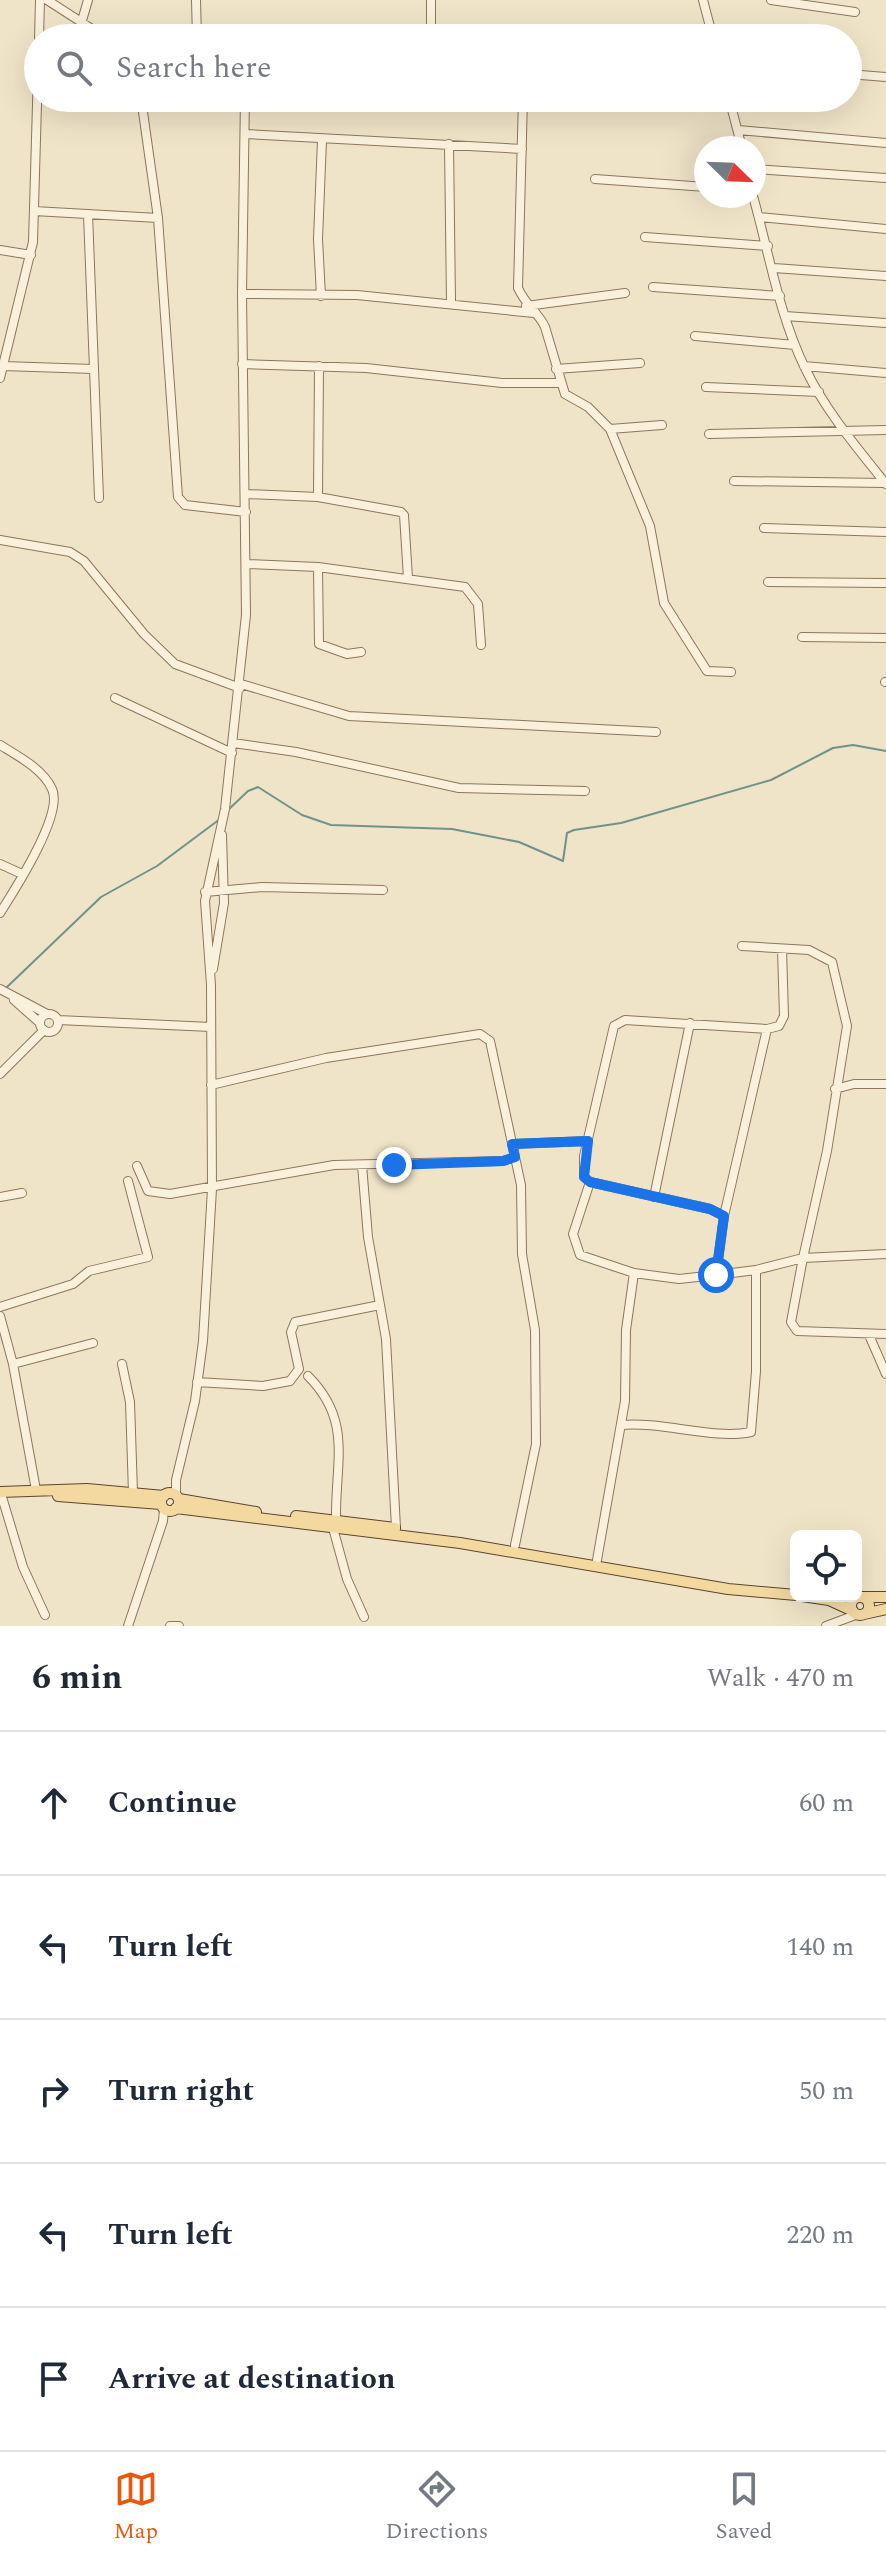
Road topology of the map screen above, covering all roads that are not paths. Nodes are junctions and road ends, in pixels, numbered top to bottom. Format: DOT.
graph roads {
  1 [pos="40,0"];
  2 [pos="47,0"];
  3 [pos="88,0"];
  4 [pos="196,0"];
  5 [pos="431,0"];
  6 [pos="703,0"];
  7 [pos="771,0"];
  8 [pos="855,12"];
  9 [pos="39,24"];
  10 [pos="81,24"];
  11 [pos="197,24"];
  12 [pos="431,24"];
  13 [pos="709,24"];
  14 [pos="862,75"];
  15 [pos="886,77"];
  16 [pos="37,112"];
  17 [pos="143,112"];
  18 [pos="245,112"];
  19 [pos="523,112"];
  20 [pos="733,112"];
  21 [pos="738,130"];
  22 [pos="245,134"];
  23 [pos="739,136"];
  24 [pos="322,140"];
  25 [pos="886,143"];
  26 [pos="449,144"];
  27 [pos="522,149"];
  28 [pos="766,170"];
  29 [pos="886,178"];
  30 [pos="595,179"];
  31 [pos="694,186"];
  32 [pos="756,208"];
  33 [pos="34,211"];
  34 [pos="88,214"];
  35 [pos="759,217"];
  36 [pos="158,218"];
  37 [pos="886,229"];
  38 [pos="645,237"];
  39 [pos="768,246"];
  40 [pos="0,250"];
  41 [pos="31,255"];
  42 [pos="774,268"];
  43 [pos="886,276"];
  44 [pos="653,287"];
  45 [pos="625,293"];
  46 [pos="242,294"];
  47 [pos="321,296"];
  48 [pos="780,296"];
  49 [pos="451,303"];
  50 [pos="526,306"];
  51 [pos="534,313"];
  52 [pos="785,316"];
  53 [pos="886,323"];
  54 [pos="695,336"];
  55 [pos="795,345"];
  56 [pos="640,363"];
  57 [pos="242,364"];
  58 [pos="3,366"];
  59 [pos="319,366"];
  60 [pos="804,366"];
  61 [pos="93,369"];
  62 [pos="556,369"];
  63 [pos="886,373"];
  64 [pos="0,378"];
  65 [pos="560,383"];
  66 [pos="706,387"];
  67 [pos="819,392"];
  68 [pos="662,425"];
  69 [pos="610,429"];
  70 [pos="886,430"];
  71 [pos="846,432"];
  72 [pos="709,434"];
  73 [pos="734,481"];
  74 [pos="886,484"];
  75 [pos="246,494"];
  76 [pos="318,497"];
  77 [pos="99,498"];
  78 [pos="246,512"];
  79 [pos="764,528"];
  80 [pos="886,532"];
  81 [pos="0,540"];
  82 [pos="248,564"];
  83 [pos="318,567"];
  84 [pos="408,578"];
  85 [pos="768,582"];
  86 [pos="886,583"];
  87 [pos="802,637"];
  88 [pos="886,638"];
  89 [pos="481,645"];
  90 [pos="361,652"];
  91 [pos="731,672"];
  92 [pos="240,686"];
  93 [pos="115,698"];
  94 [pos="656,732"];
  95 [pos="233,743"];
  96 [pos="0,745"];
  97 [pos="232,753"];
  98 [pos="585,791"];
  99 [pos="222,829"];
  100 [pos="0,864"];
  101 [pos="22,874"];
  102 [pos="224,890"];
  103 [pos="383,890"];
  104 [pos="205,892"];
  105 [pos="0,913"];
  106 [pos="742,946"];
  107 [pos="782,949"];
  108 [pos="211,985"];
  109 [pos="0,989"];
  110 [pos="11,996"];
  111 [pos="47,1014"];
  112 [pos="58,1020"];
  113 [pos="690,1023"];
  114 [pos="42,1026"];
  115 [pos="211,1027"];
  116 [pos="767,1029"];
  117 [pos="0,1074"];
  118 [pos="886,1084"];
  119 [pos="211,1085"];
  120 [pos="835,1089"];
  121 [pos="588,1141"];
  122 [pos="512,1144"];
  123 [pos="515,1157"];
  124 [pos="362,1165"];
  125 [pos="137,1166"];
  126 [pos="128,1181"];
  127 [pos="590,1182"];
  128 [pos="212,1189"];
  129 [pos="22,1193"];
  130 [pos="0,1197"];
  131 [pos="654,1197"];
  132 [pos="724,1216"];
  133 [pos="886,1254"];
  134 [pos="803,1258"];
  135 [pos="756,1270"];
  136 [pos="634,1273"];
  137 [pos="716,1275"];
  138 [pos="380,1305"];
  139 [pos="0,1307"];
  140 [pos="0,1316"];
  141 [pos="886,1334"];
  142 [pos="869,1335"];
  143 [pos="93,1343"];
  144 [pos="13,1364"];
  145 [pos="122,1364"];
  146 [pos="886,1374"];
  147 [pos="308,1376"];
  148 [pos="197,1382"];
  149 [pos="621,1425"];
  150 [pos="36,1490"];
  151 [pos="133,1493"];
  152 [pos="1,1495"];
  153 [pos="170,1502"];
  154 [pos="335,1524"];
  155 [pos="396,1528"];
  156 [pos="515,1545"];
  157 [pos="597,1560"];
  158 [pos="790,1592"];
  159 [pos="790,1593"];
  160 [pos="886,1597"];
  161 [pos="855,1605"];
  162 [pos="886,1609"];
  163 [pos="45,1615"];
  164 [pos="364,1617"];
  165 [pos="128,1626"];
  166 [pos="170,1626"];
  167 [pos="181,1626"];
  168 [pos="826,1626"];
  1 -- 9 [label="street"];
  2 -- 10 [label="street"];
  3 -- 10 [label="street"];
  4 -- 11 [label="street"];
  5 -- 12 [label="street"];
  6 -- 13 [label="street"];
  7 -- 8 [label="street"];
  14 -- 15 [label="street"];
  16 -- 33 [label="street"];
  17 -- 36 [label="street"];
  18 -- 22 [label="street"];
  19 -- 27 [label="street"];
  20 -- 21 [label="street"];
  21 -- 23 [label="street"];
  21 -- 25 [label="street"];
  22 -- 24 [label="street"];
  22 -- 46 [label="street"];
  24 -- 26 [label="street"];
  24 -- 47 [label="street"];
  26 -- 27 [label="street"];
  26 -- 49 [label="street"];
  27 -- 50 [label="street"];
  28 -- 29 [label="street"];
  30 -- 31 [label="street"];
  32 -- 35 [label="street"];
  33 -- 34 [label="street"];
  33 -- 41 [label="street"];
  34 -- 36 [label="street"];
  34 -- 61 [label="street"];
  35 -- 37 [label="street"];
  35 -- 39 [label="street"];
  36 -- 78 [label="street"];
  38 -- 39 [label="street"];
  39 -- 42 [label="street"];
  40 -- 41 [label="street"];
  41 -- 58 [label="street"];
  42 -- 43 [label="street"];
  42 -- 48 [label="street"];
  44 -- 48 [label="street"];
  45 -- 50 [label="street"];
  46 -- 47 [label="street"];
  46 -- 57 [label="street"];
  47 -- 49 [label="street"];
  48 -- 52 [label="street"];
  49 -- 51 [label="street"];
  50 -- 51 [label="street"];
  51 -- 62 [label="street"];
  52 -- 53 [label="street"];
  52 -- 55 [label="street"];
  54 -- 55 [label="street"];
  55 -- 60 [label="street"];
  56 -- 62 [label="street"];
  57 -- 59 [label="street"];
  57 -- 75 [label="street"];
  58 -- 61 [label="street"];
  58 -- 64 [label="street"];
  59 -- 65 [label="street"];
  59 -- 76 [label="street"];
  60 -- 63 [label="street"];
  60 -- 67 [label="street"];
  61 -- 77 [label="street"];
  62 -- 65 [label="street"];
  65 -- 69 [label="street"];
  66 -- 67 [label="street"];
  67 -- 71 [label="street"];
  68 -- 69 [label="street"];
  69 -- 91 [label="street"];
  70 -- 71 [label="street"];
  71 -- 72 [label="street"];
  71 -- 74 [label="street"];
  73 -- 74 [label="street"];
  75 -- 76 [label="street"];
  75 -- 78 [label="street"];
  76 -- 84 [label="street"];
  78 -- 82 [label="street"];
  79 -- 80 [label="street"];
  81 -- 92 [label="street"];
  82 -- 83 [label="street"];
  82 -- 92 [label="street"];
  83 -- 84 [label="street"];
  83 -- 90 [label="street"];
  84 -- 89 [label="street"];
  85 -- 86 [label="street"];
  87 -- 88 [label="street"];
  92 -- 94 [label="street"];
  92 -- 95 [label="street"];
  93 -- 97 [label="street"];
  95 -- 97 [label="street"];
  95 -- 98 [label="street"];
  96 -- 101 [label="street"];
  97 -- 99 [label="street"];
  99 -- 102 [label="street"];
  99 -- 104 [label="street"];
  100 -- 101 [label="street"];
  101 -- 105 [label="street"];
  102 -- 103 [label="street"];
  102 -- 104 [label="street"];
  102 -- 108 [label="street"];
  104 -- 108 [label="street"];
  106 -- 107 [label="street"];
  107 -- 116 [label="street"];
  107 -- 120 [label="street"];
  108 -- 115 [label="street"];
  109 -- 110 [label="street"];
  110 -- 111 [label="street"];
  110 -- 114 [label="street"];
  111 -- 112 [label="street"];
  111 -- 114 [label="street"];
  112 -- 114 [label="street"];
  112 -- 115 [label="street"];
  113 -- 116 [label="street"];
  113 -- 121 [label="street"];
  113 -- 131 [label="street"];
  114 -- 117 [label="street"];
  115 -- 119 [label="street"];
  116 -- 132 [label="street"];
  118 -- 120 [label="street"];
  119 -- 122 [label="street"];
  119 -- 128 [label="street"];
  120 -- 134 [label="street"];
  121 -- 122 [label="street"];
  121 -- 127 [label="street"];
  122 -- 123 [label="street"];
  123 -- 124 [label="street"];
  123 -- 156 [label="street"];
  124 -- 128 [label="street"];
  124 -- 138 [label="street"];
  125 -- 128 [label="street"];
  126 -- 139 [label="street"];
  127 -- 131 [label="street"];
  127 -- 136 [label="street"];
  128 -- 148 [label="street"];
  129 -- 130 [label="street"];
  131 -- 132 [label="street"];
  132 -- 137 [label="street"];
  133 -- 134 [label="street"];
  134 -- 135 [label="street"];
  134 -- 142 [label="street"];
  135 -- 137 [label="street"];
  135 -- 149 [label="street"];
  136 -- 137 [label="street"];
  136 -- 149 [label="street"];
  138 -- 148 [label="street"];
  138 -- 155 [label="street"];
  140 -- 144 [label="street"];
  141 -- 142 [label="street"];
  142 -- 146 [label="street"];
  143 -- 144 [label="street"];
  144 -- 150 [label="street"];
  145 -- 151 [label="street"];
  147 -- 154 [label="street"];
  148 -- 153 [label="street"];
  149 -- 157 [label="street"];
  150 -- 151 [label="main road"];
  150 -- 152 [label="main road"];
  151 -- 153 [label="main road"];
  152 -- 153 [label="main road"];
  152 -- 163 [label="street"];
  153 -- 154 [label="main road"];
  153 -- 165 [label="street"];
  154 -- 155 [label="main road"];
  154 -- 159 [label="main road"];
  154 -- 164 [label="street"];
  155 -- 156 [label="main road"];
  156 -- 157 [label="main road"];
  157 -- 158 [label="main road"];
  160 -- 161 [label="main road"];
  161 -- 162 [label="main road"];
  161 -- 168 [label="street"];
  166 -- 167 [label="street"];
}
